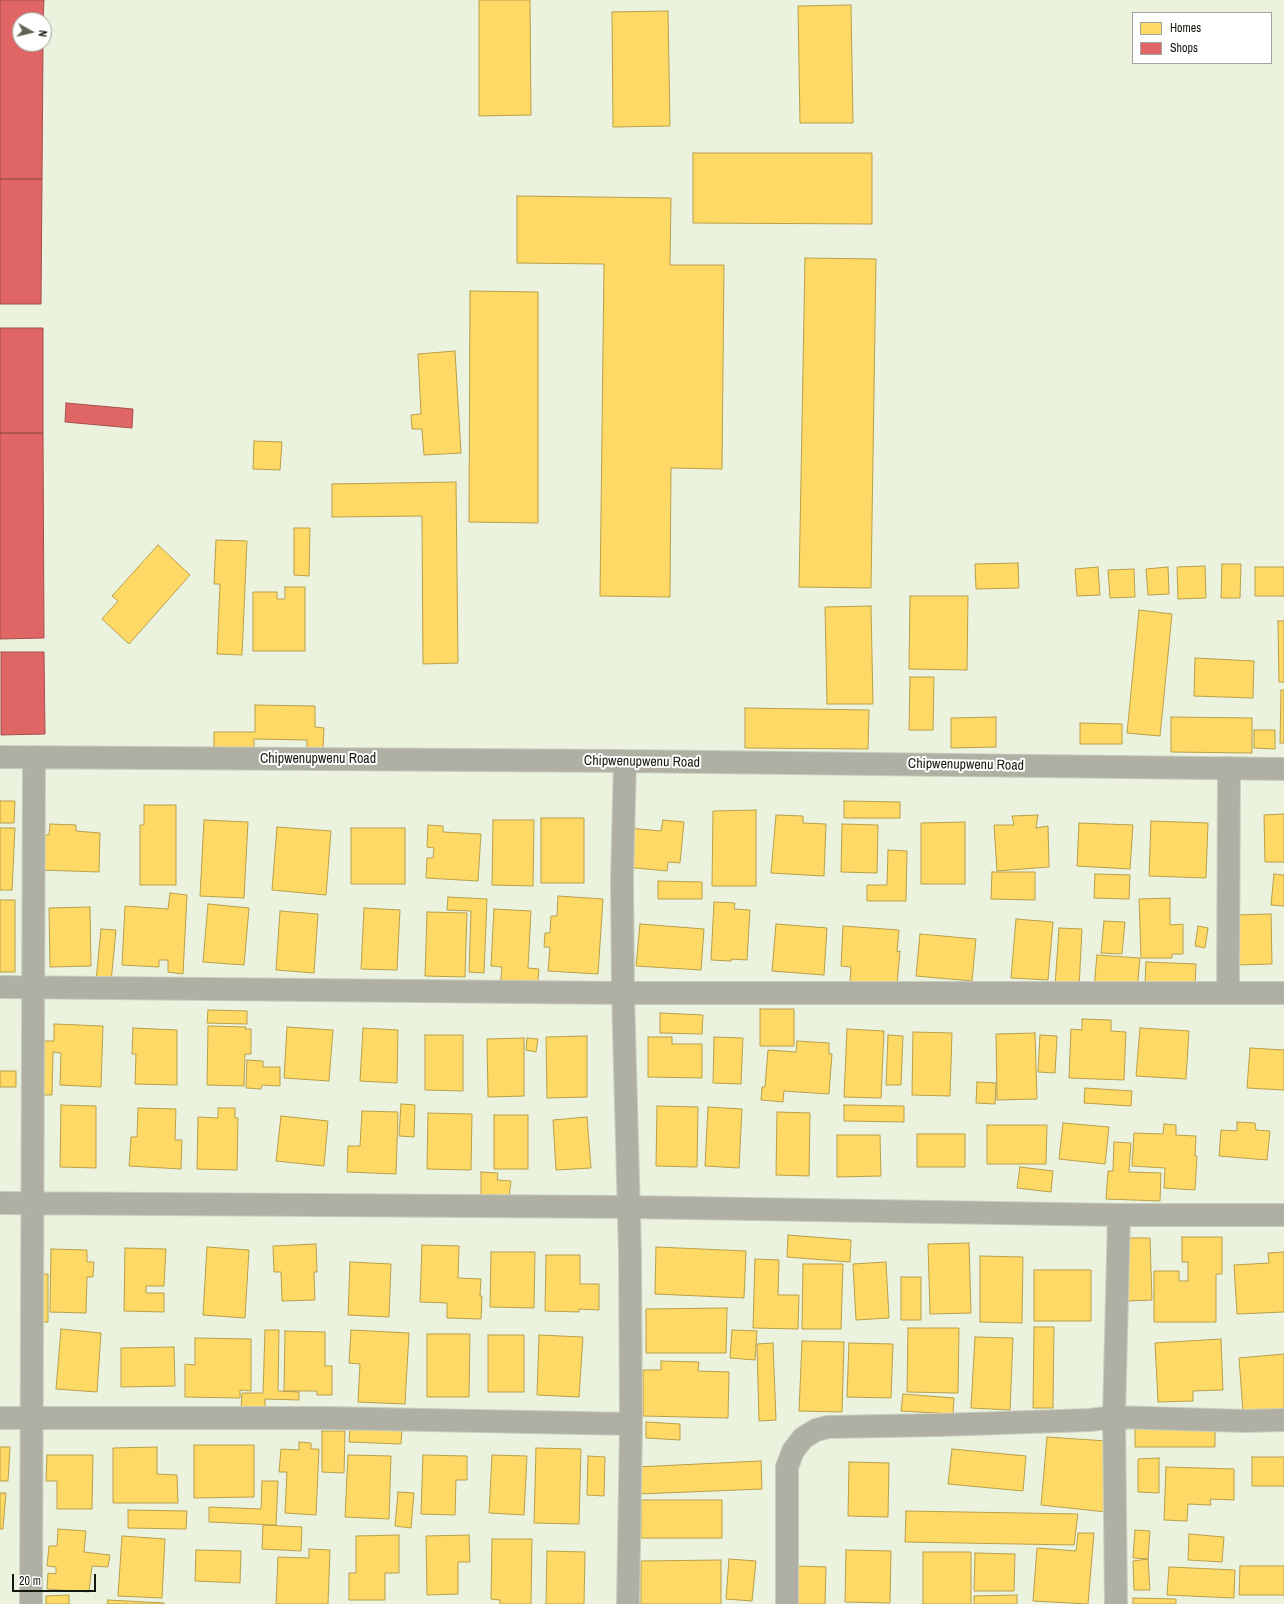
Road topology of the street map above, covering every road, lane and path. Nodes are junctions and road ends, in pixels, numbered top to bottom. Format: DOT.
graph roads {
  1 [pos="0,757"];
  2 [pos="34,757"];
  3 [pos="625,762"];
  4 [pos="1229,768"];
  5 [pos="1284,769"];
  6 [pos="0,987"];
  7 [pos="33,987"];
  8 [pos="623,993"];
  9 [pos="1228,993"];
  10 [pos="1284,993"];
  11 [pos="0,1203"];
  12 [pos="33,1203"];
  13 [pos="628,1207"];
  14 [pos="1119,1215"];
  15 [pos="1284,1215"];
  16 [pos="1114,1417"];
  17 [pos="0,1418"];
  18 [pos="31,1418"];
  19 [pos="1284,1420"];
  20 [pos="631,1424"];
  21 [pos="31,1604"];
  22 [pos="628,1604"];
  23 [pos="787,1604"];
  24 [pos="1116,1604"];
  1 -- 2 [label="street, Chipwenupwenu Road"];
  2 -- 3 [label="street, Chipwenupwenu Road"];
  2 -- 7 [label="street"];
  3 -- 4 [label="street, Chipwenupwenu Road"];
  3 -- 8 [label="street"];
  4 -- 5 [label="street, Chipwenupwenu Road"];
  4 -- 9 [label="street"];
  6 -- 7 [label="street"];
  7 -- 8 [label="street"];
  7 -- 12 [label="street"];
  8 -- 9 [label="street"];
  8 -- 13 [label="street"];
  9 -- 10 [label="street"];
  11 -- 12 [label="street"];
  12 -- 13 [label="street"];
  12 -- 18 [label="street"];
  13 -- 14 [label="street"];
  13 -- 20 [label="street"];
  14 -- 15 [label="street"];
  14 -- 16 [label="street"];
  16 -- 19 [label="street"];
  16 -- 23 [label="street"];
  16 -- 24 [label="street"];
  17 -- 18 [label="street"];
  18 -- 20 [label="street"];
  18 -- 21 [label="street"];
  20 -- 22 [label="street"];
}
